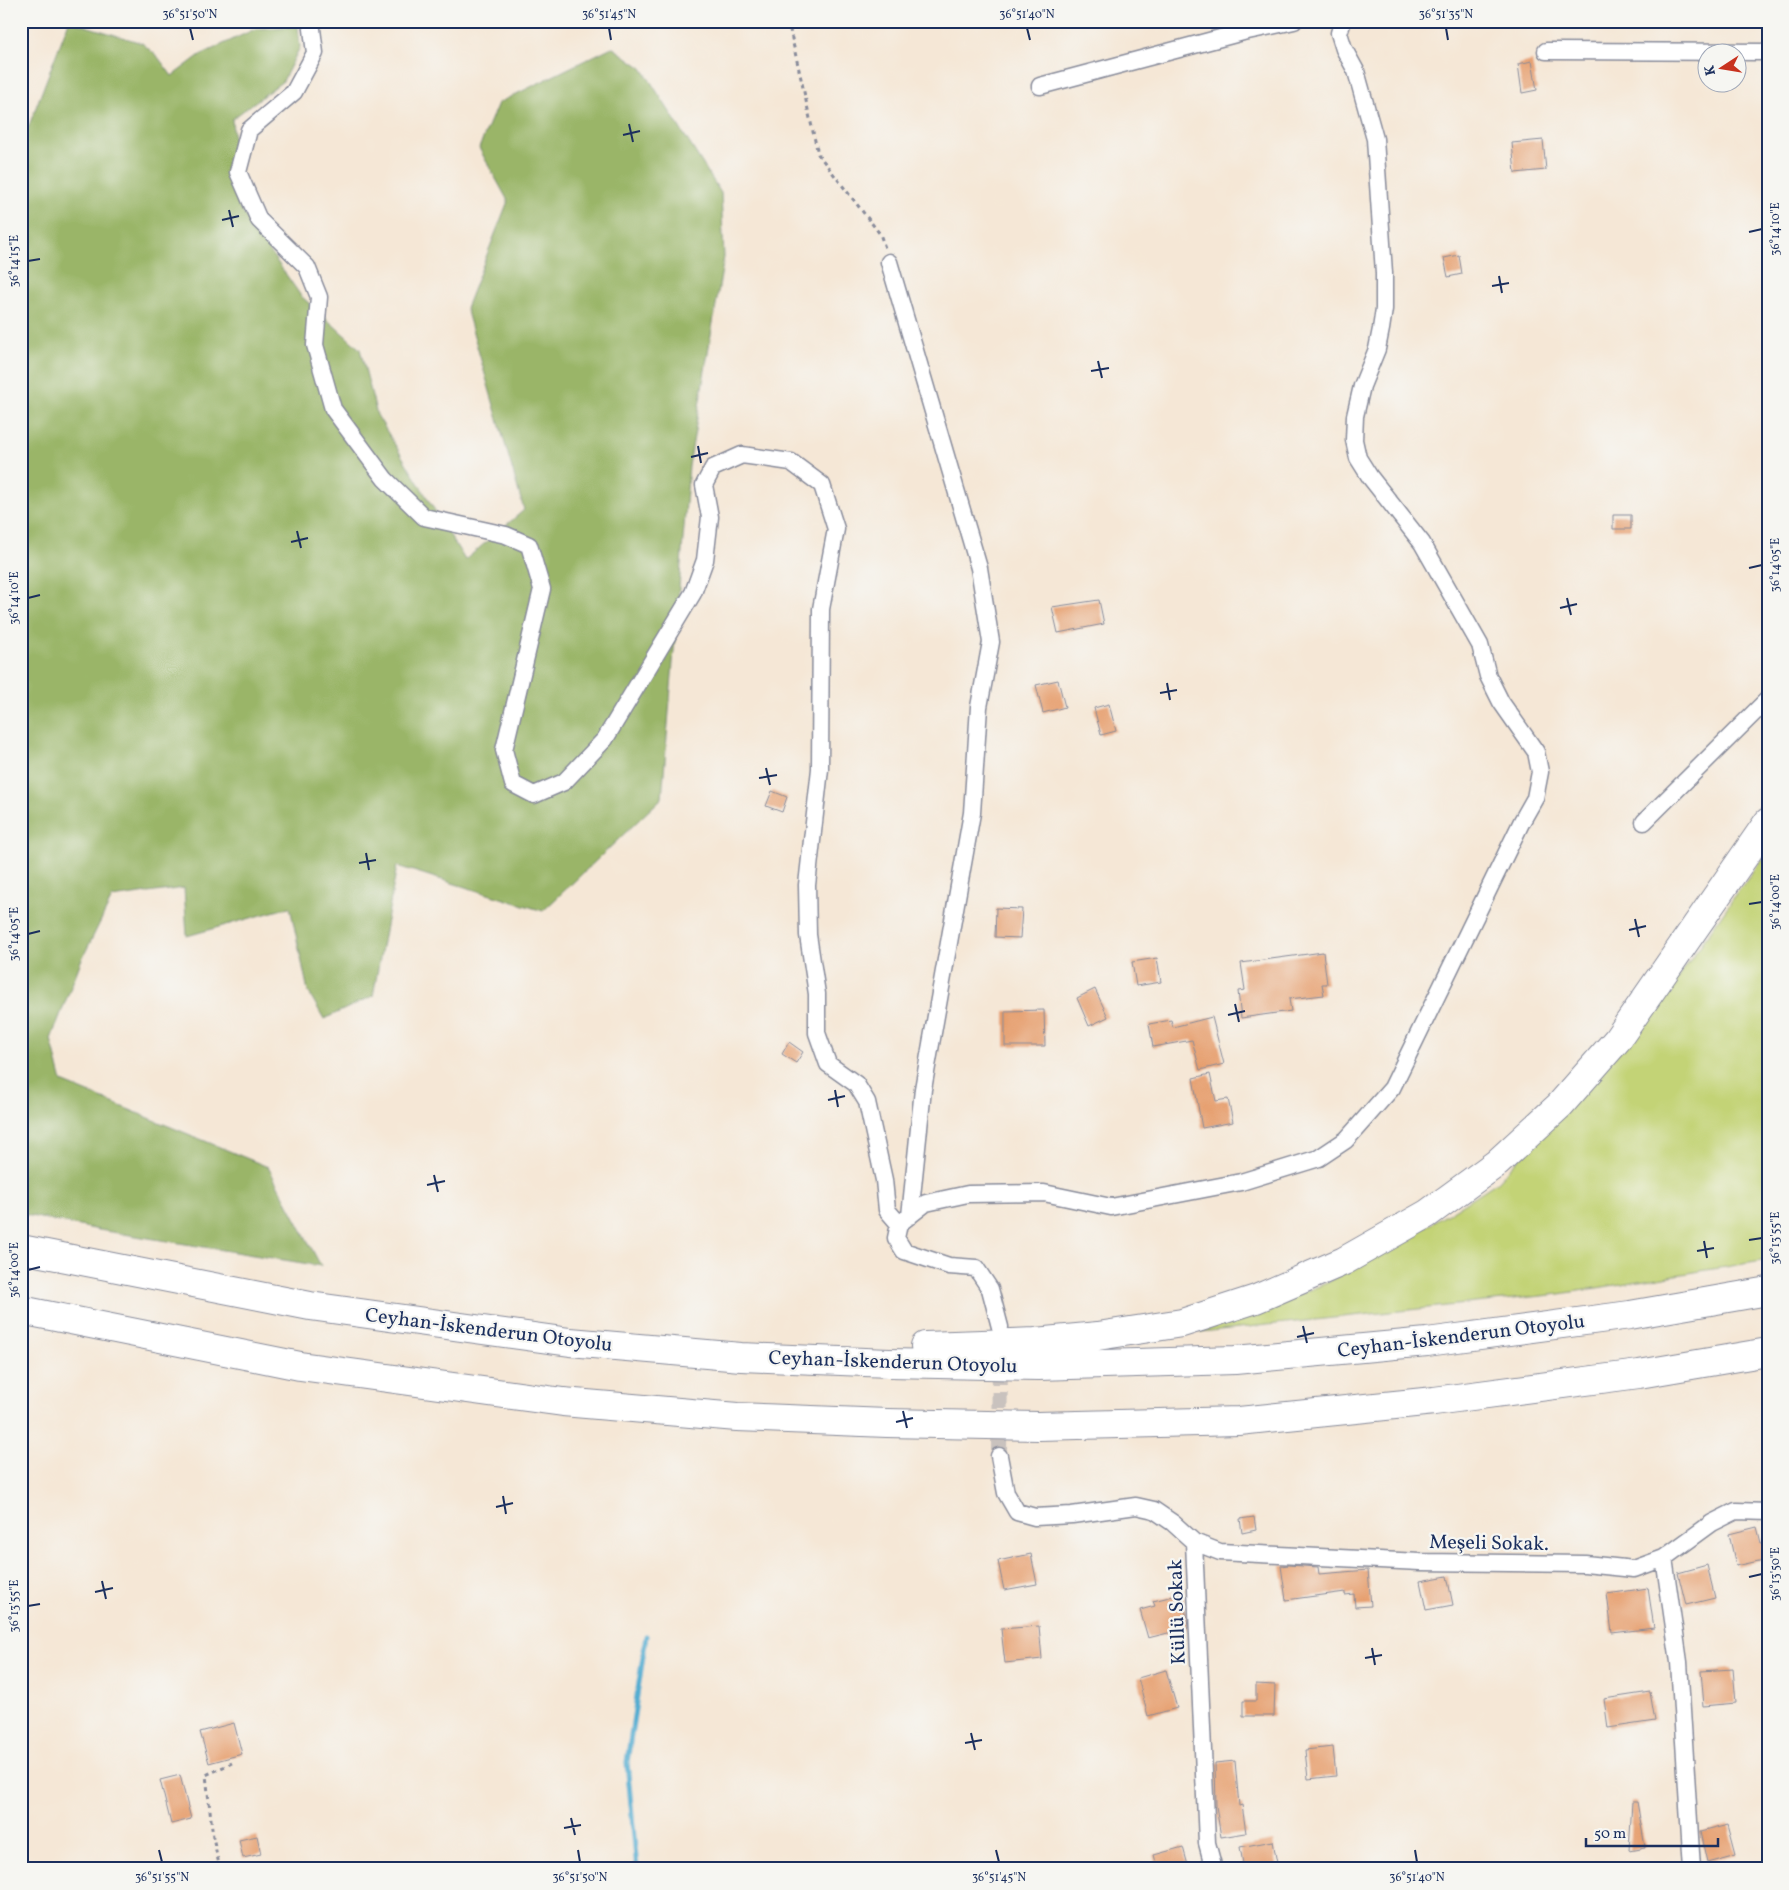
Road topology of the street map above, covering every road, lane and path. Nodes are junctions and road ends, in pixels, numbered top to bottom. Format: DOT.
graph roads {
  1 [pos="311,21"];
  2 [pos="788,21"];
  3 [pos="1294,21"];
  4 [pos="1343,21"];
  5 [pos="1546,51"];
  6 [pos="1768,52"];
  7 [pos="1040,86"];
  8 [pos="890,262"];
  9 [pos="1768,699"];
  10 [pos="1644,822"];
  11 [pos="1768,822"];
  12 [pos="905,1220"];
  13 [pos="21,1249"];
  14 [pos="1768,1291"];
  15 [pos="21,1310"];
  16 [pos="1000,1327"];
  17 [pos="570,1342"];
  18 [pos="1768,1352"];
  19 [pos="999,1456"];
  20 [pos="1768,1512"];
  21 [pos="1194,1542"];
  22 [pos="1664,1558"];
  23 [pos="232,1763"];
  24 [pos="220,1869"];
  25 [pos="1214,1869"];
  26 [pos="1692,1869"];
  1 -- 12 [label="street"];
  2 -- 8 [label="path"];
  3 -- 7 [label="street"];
  4 -- 12 [label="street"];
  5 -- 6 [label="street"];
  8 -- 12 [label="street"];
  9 -- 10 [label="street"];
  11 -- 17 [label="highway"];
  12 -- 16 [label="street"];
  13 -- 17 [label="highway, Ceyhan-İskenderun Otoyolu"];
  14 -- 17 [label="highway, Ceyhan-İskenderun Otoyolu"];
  15 -- 18 [label="highway"];
  19 -- 21 [label="street, Küllü Sokak"];
  20 -- 22 [label="street, Meşeli Sokak."];
  21 -- 22 [label="street, Meşeli Sokak."];
  21 -- 25 [label="street, Küllü Sokak"];
  22 -- 26 [label="street"];
  23 -- 24 [label="path"];
}
